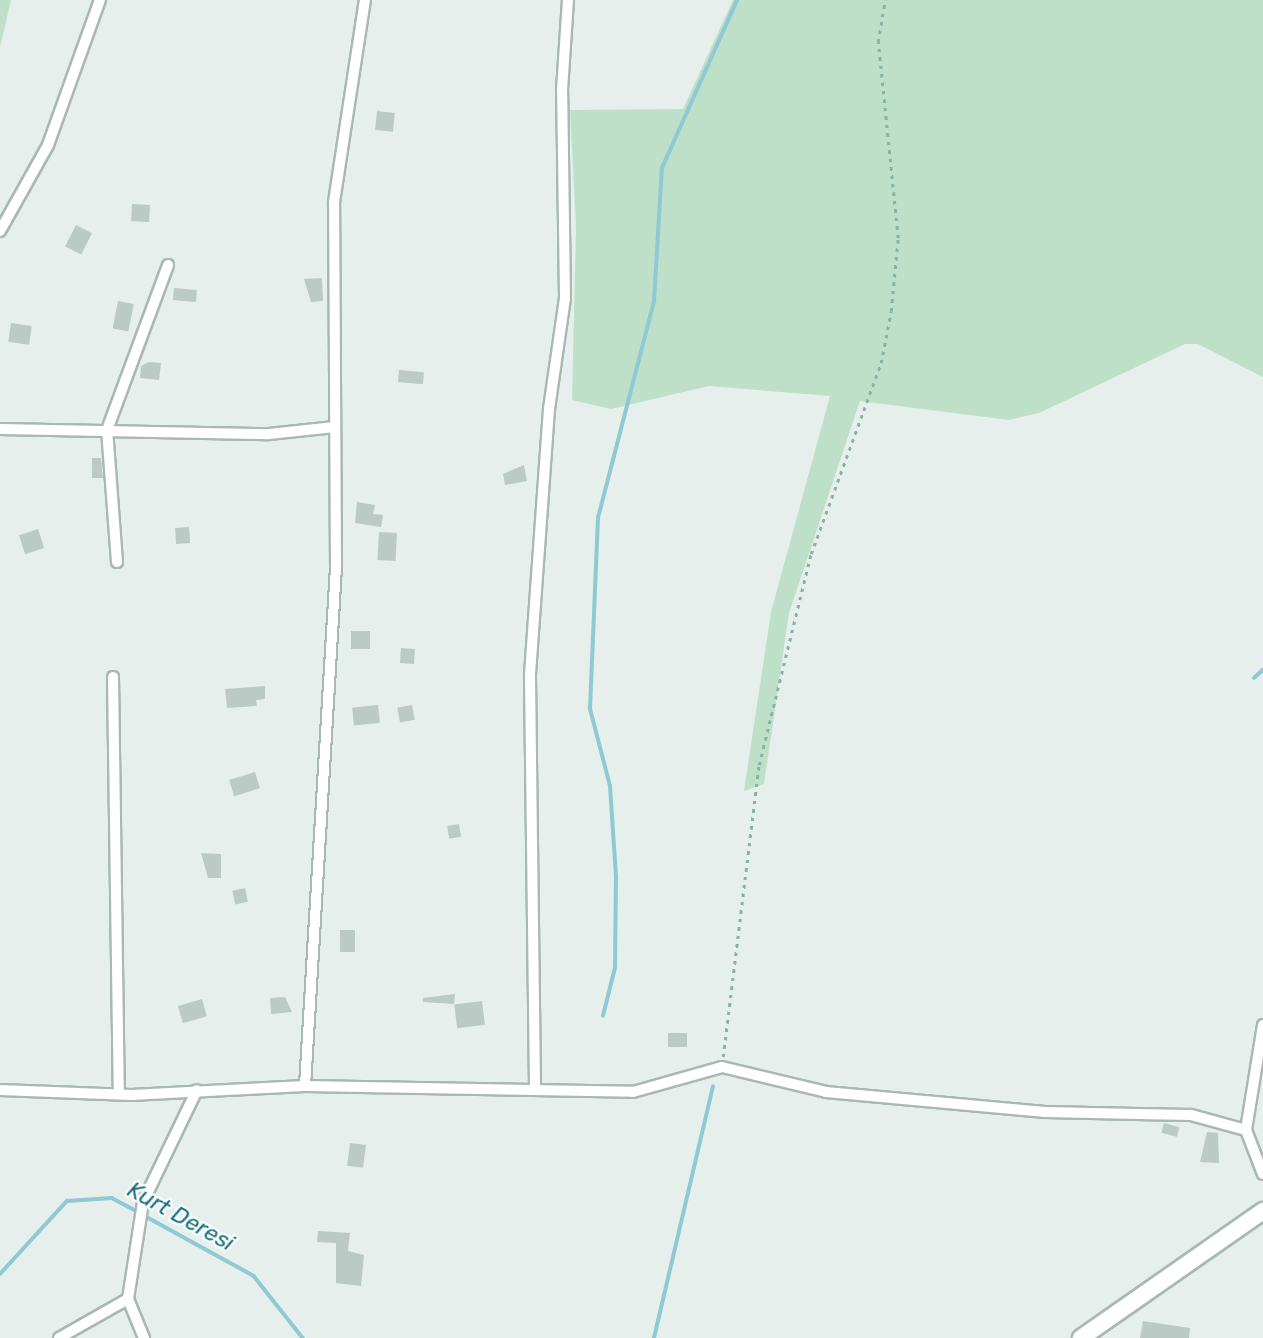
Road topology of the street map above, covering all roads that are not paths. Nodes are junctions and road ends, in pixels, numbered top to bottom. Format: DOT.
graph roads {
  1 [pos="100,0"];
  2 [pos="365,0"];
  3 [pos="568,0"];
  4 [pos="0,231"];
  5 [pos="168,265"];
  6 [pos="335,427"];
  7 [pos="0,429"];
  8 [pos="107,430"];
  9 [pos="117,562"];
  10 [pos="113,677"];
  11 [pos="1263,1026"];
  12 [pos="305,1086"];
  13 [pos="535,1087"];
  14 [pos="0,1090"];
  15 [pos="197,1090"];
  16 [pos="119,1094"];
  17 [pos="1246,1130"];
  18 [pos="1263,1174"];
  19 [pos="1263,1211"];
  20 [pos="128,1299"];
  21 [pos="59,1338"];
  22 [pos="144,1338"];
  23 [pos="1081,1338"];
  1 -- 4 [label="street"];
  2 -- 6 [label="street"];
  3 -- 13 [label="street"];
  5 -- 8 [label="street"];
  6 -- 8 [label="street"];
  6 -- 12 [label="street"];
  7 -- 8 [label="street"];
  8 -- 9 [label="street"];
  10 -- 16 [label="street"];
  11 -- 17 [label="street"];
  12 -- 13 [label="street"];
  12 -- 15 [label="street"];
  13 -- 17 [label="street"];
  14 -- 16 [label="street"];
  15 -- 16 [label="street"];
  15 -- 20 [label="street"];
  17 -- 18 [label="street"];
  19 -- 23 [label="street"];
  20 -- 21 [label="street"];
  20 -- 22 [label="street"];
}
